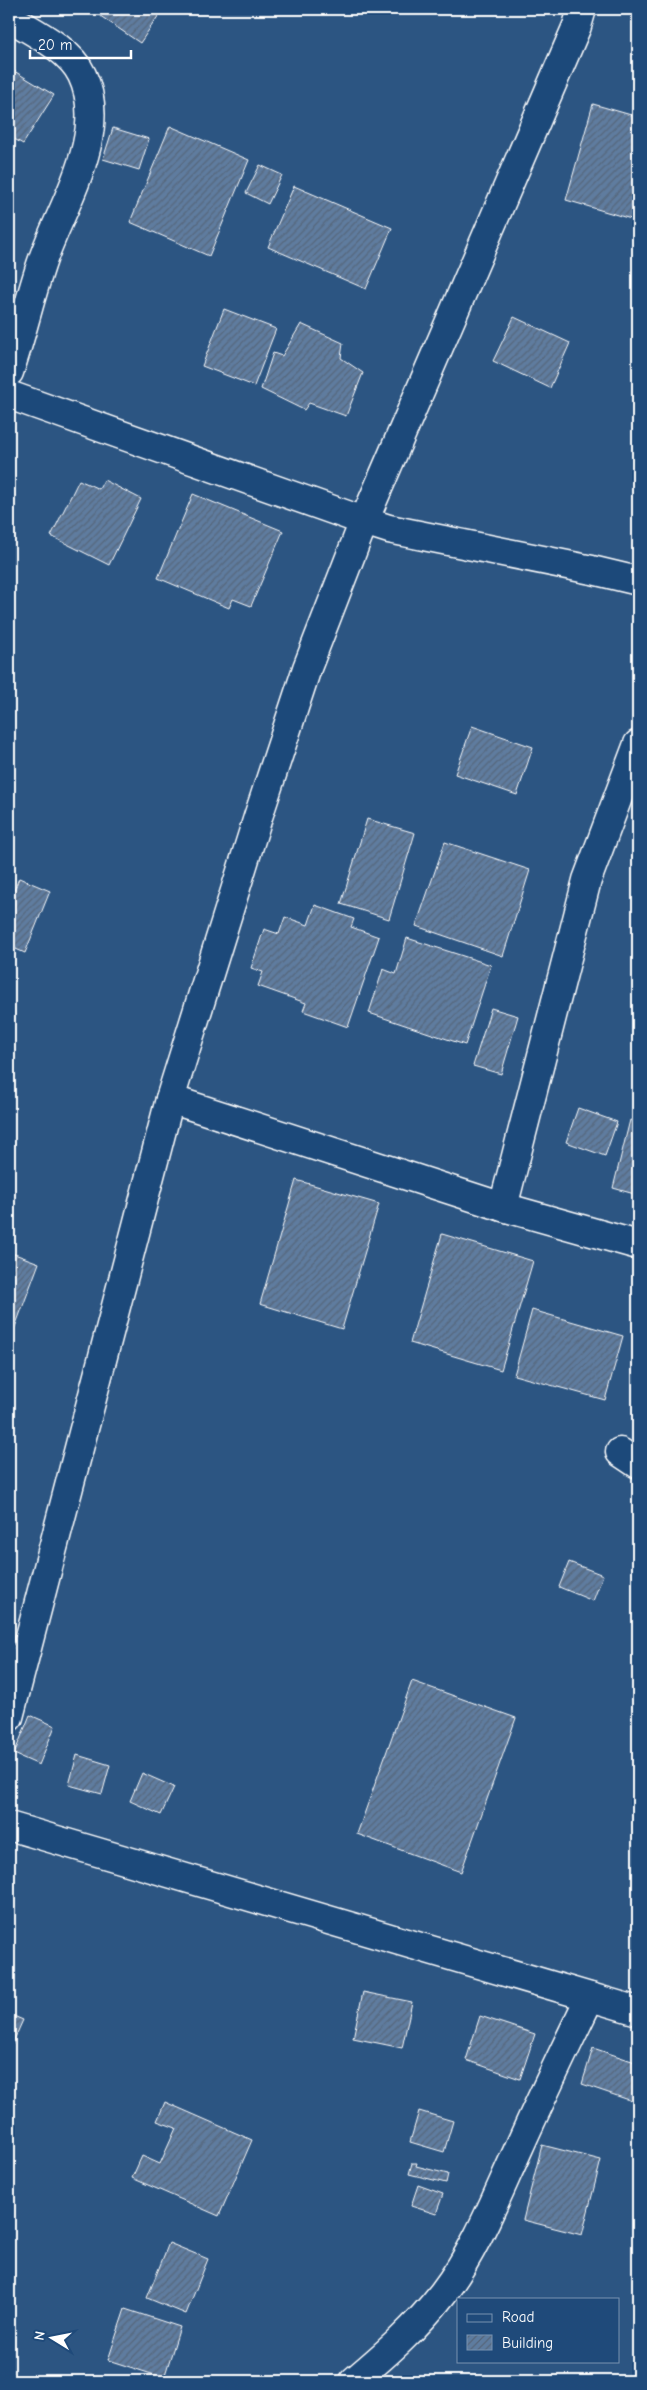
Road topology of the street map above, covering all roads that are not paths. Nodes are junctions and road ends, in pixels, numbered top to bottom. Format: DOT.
graph roads {
  1 [pos="582,9"];
  2 [pos="9,17"];
  3 [pos="9,372"];
  4 [pos="9,395"];
  5 [pos="364,522"];
  6 [pos="638,581"];
  7 [pos="638,744"];
  8 [pos="170,1099"];
  9 [pos="504,1206"];
  10 [pos="638,1245"];
  11 [pos="9,1718"];
  12 [pos="9,1826"];
  13 [pos="590,1997"];
  14 [pos="638,2011"];
  15 [pos="354,2381"];
  1 -- 5 [label="street"];
  2 -- 3 [label="street"];
  4 -- 5 [label="street"];
  5 -- 6 [label="street"];
  5 -- 8 [label="street"];
  7 -- 9 [label="street"];
  8 -- 9 [label="street"];
  8 -- 11 [label="street"];
  9 -- 10 [label="street"];
  12 -- 13 [label="street"];
  13 -- 14 [label="street"];
  13 -- 15 [label="street"];
}
